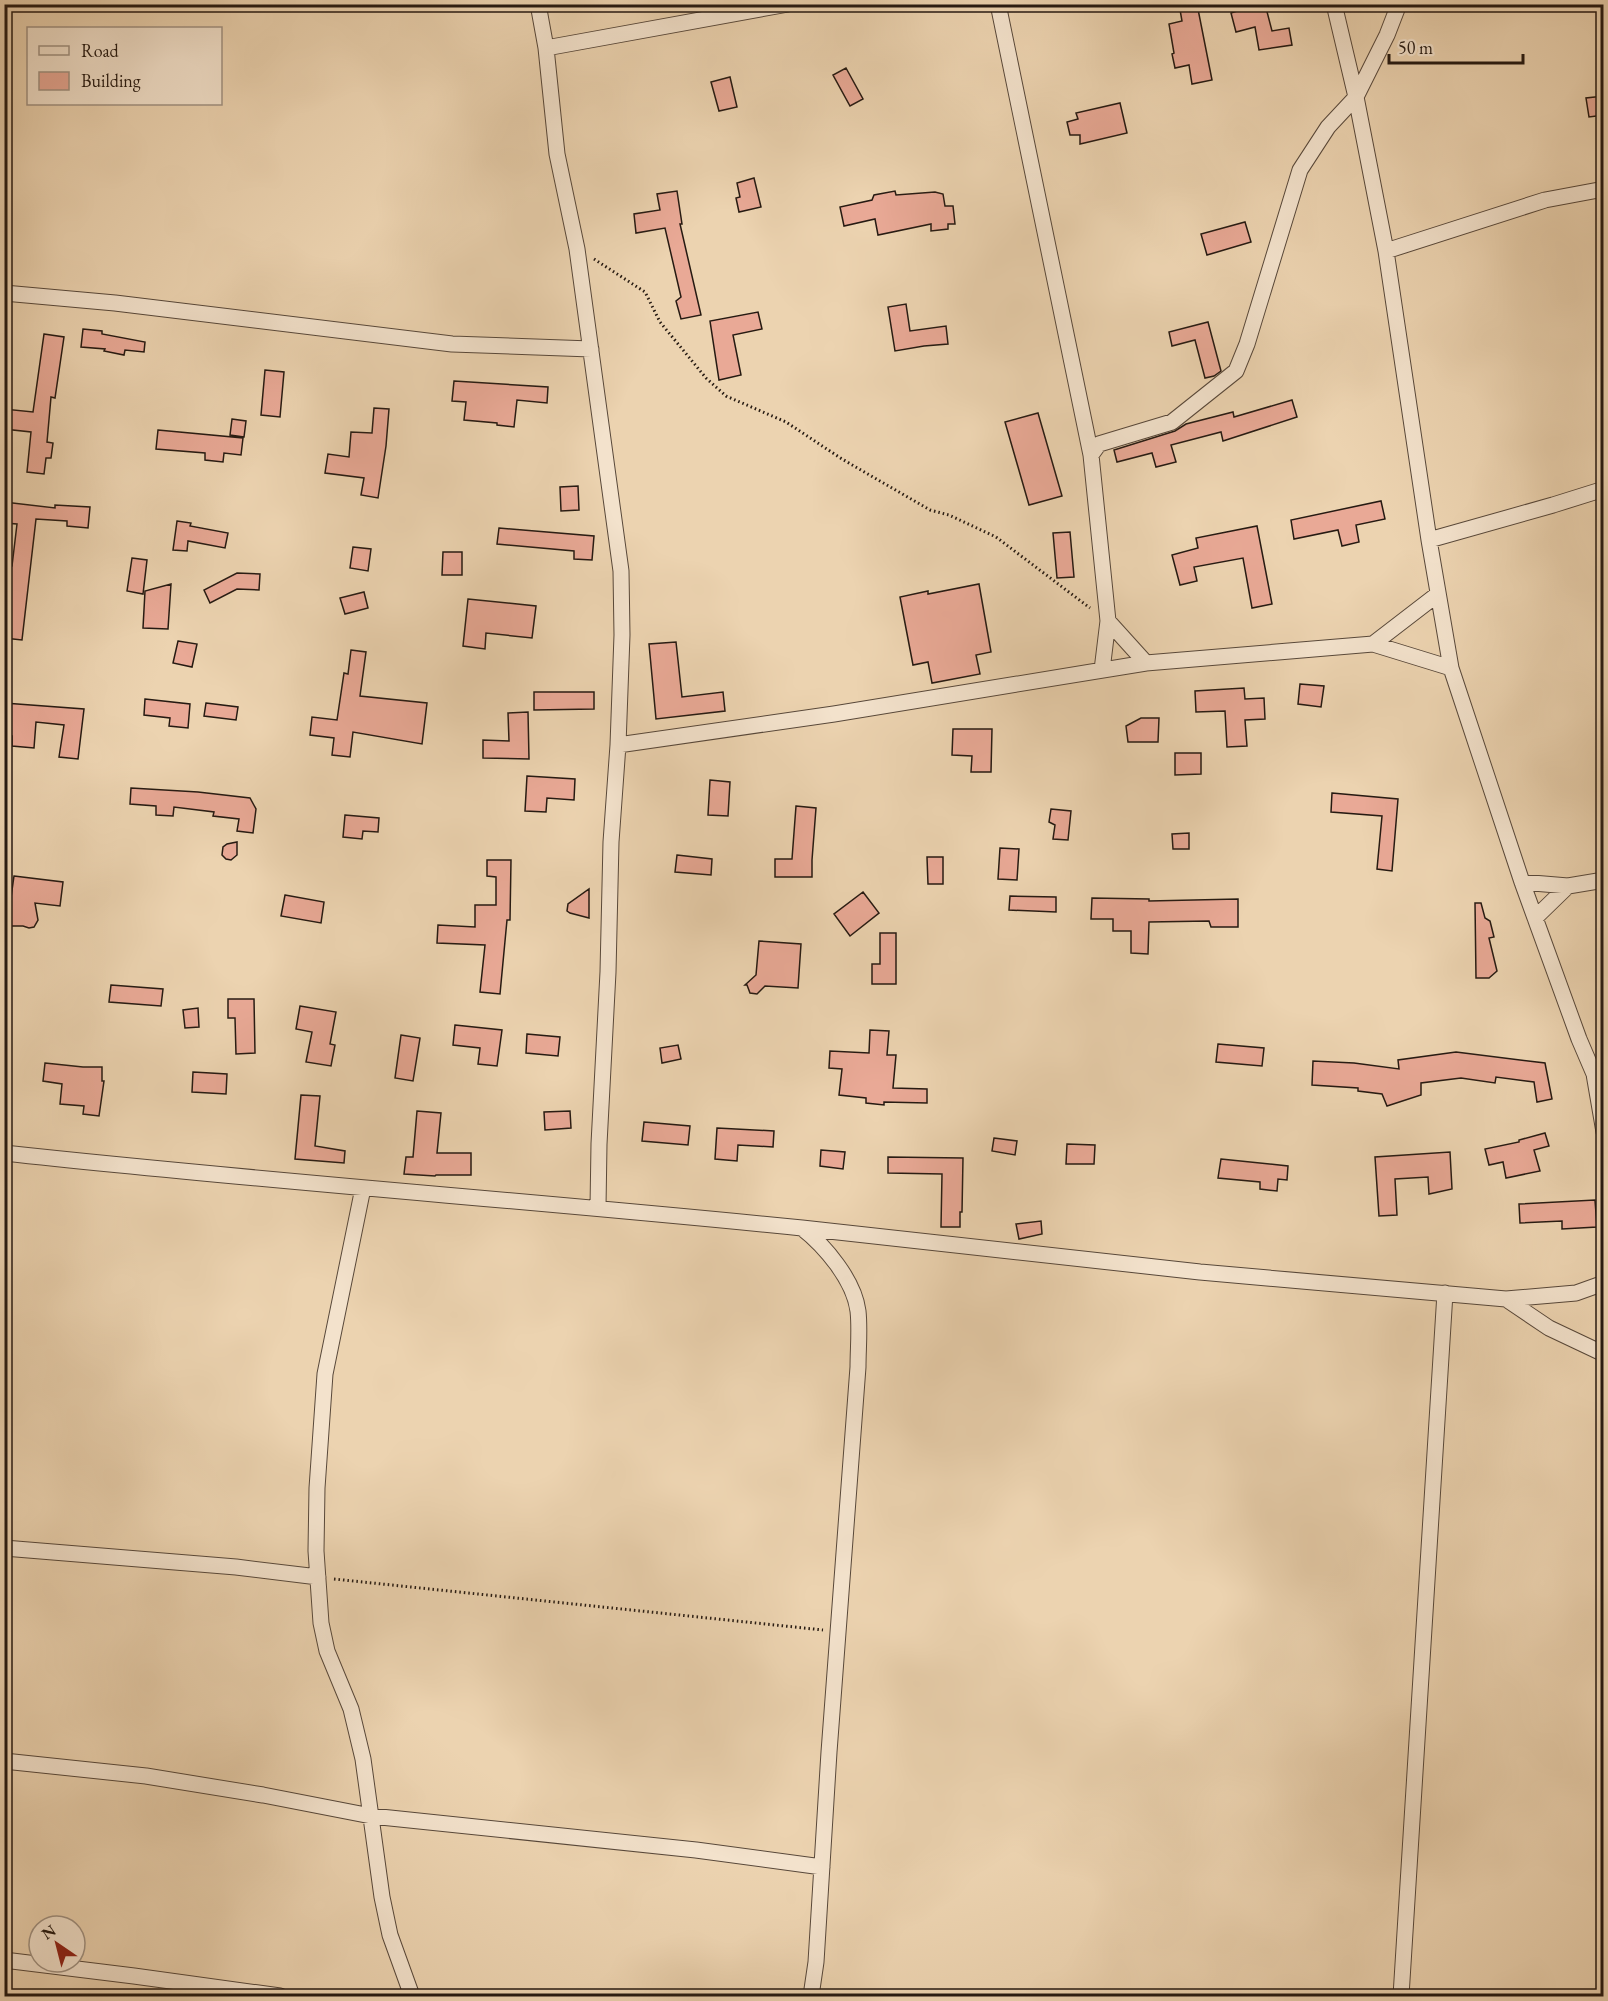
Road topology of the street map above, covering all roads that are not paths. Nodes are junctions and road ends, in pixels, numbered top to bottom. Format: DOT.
graph roads {
  1 [pos="538,4"];
  2 [pos="788,4"];
  3 [pos="998,4"];
  4 [pos="1334,4"];
  5 [pos="1399,4"];
  6 [pos="546,48"];
  7 [pos="1356,97"];
  8 [pos="1604,189"];
  9 [pos="1386,250"];
  10 [pos="4,293"];
  11 [pos="591,349"];
  12 [pos="1091,455"];
  13 [pos="1604,489"];
  14 [pos="1429,540"];
  15 [pos="1438,594"];
  16 [pos="1108,621"];
  17 [pos="1373,644"];
  18 [pos="1146,663"];
  19 [pos="1451,668"];
  20 [pos="1102,670"];
  21 [pos="618,745"];
  22 [pos="1604,880"];
  23 [pos="1522,882"];
  24 [pos="1568,886"];
  25 [pos="1535,918"];
  26 [pos="1601,1113"];
  27 [pos="1604,1132"];
  28 [pos="4,1153"];
  29 [pos="363,1188"];
  30 [pos="598,1207"];
  31 [pos="802,1228"];
  32 [pos="1604,1283"];
  33 [pos="1445,1293"];
  34 [pos="1506,1299"];
  35 [pos="1604,1354"];
  36 [pos="4,1548"];
  37 [pos="318,1577"];
  38 [pos="4,1761"];
  39 [pos="371,1816"];
  40 [pos="822,1867"];
  41 [pos="4,1960"];
  42 [pos="280,1996"];
  43 [pos="412,1996"];
  44 [pos="811,1996"];
  45 [pos="1401,1996"];
  1 -- 6 [label="street"];
  2 -- 6 [label="street"];
  3 -- 12 [label="street"];
  4 -- 7 [label="street"];
  5 -- 7 [label="street"];
  6 -- 11 [label="street"];
  7 -- 9 [label="street"];
  7 -- 12 [label="street"];
  8 -- 9 [label="street"];
  9 -- 14 [label="street"];
  10 -- 11 [label="street"];
  11 -- 21 [label="street"];
  12 -- 16 [label="street"];
  13 -- 14 [label="street"];
  14 -- 15 [label="street"];
  15 -- 17 [label="street"];
  15 -- 19 [label="street"];
  16 -- 18 [label="street"];
  16 -- 20 [label="street"];
  17 -- 18 [label="street"];
  17 -- 19 [label="street"];
  18 -- 20 [label="street"];
  19 -- 23 [label="street"];
  20 -- 21 [label="street"];
  21 -- 30 [label="street"];
  22 -- 24 [label="street"];
  23 -- 24 [label="street"];
  23 -- 25 [label="street"];
  24 -- 25 [label="street"];
  25 -- 26 [label="street"];
  26 -- 27 [label="street"];
  28 -- 29 [label="street"];
  29 -- 30 [label="street"];
  29 -- 37 [label="street"];
  30 -- 31 [label="street"];
  31 -- 33 [label="street"];
  31 -- 40 [label="street"];
  32 -- 34 [label="street"];
  33 -- 34 [label="street"];
  33 -- 45 [label="street"];
  34 -- 35 [label="street"];
  36 -- 37 [label="street"];
  37 -- 39 [label="street"];
  38 -- 39 [label="street"];
  39 -- 40 [label="street"];
  39 -- 43 [label="street"];
  40 -- 44 [label="street"];
  41 -- 42 [label="street"];
}
